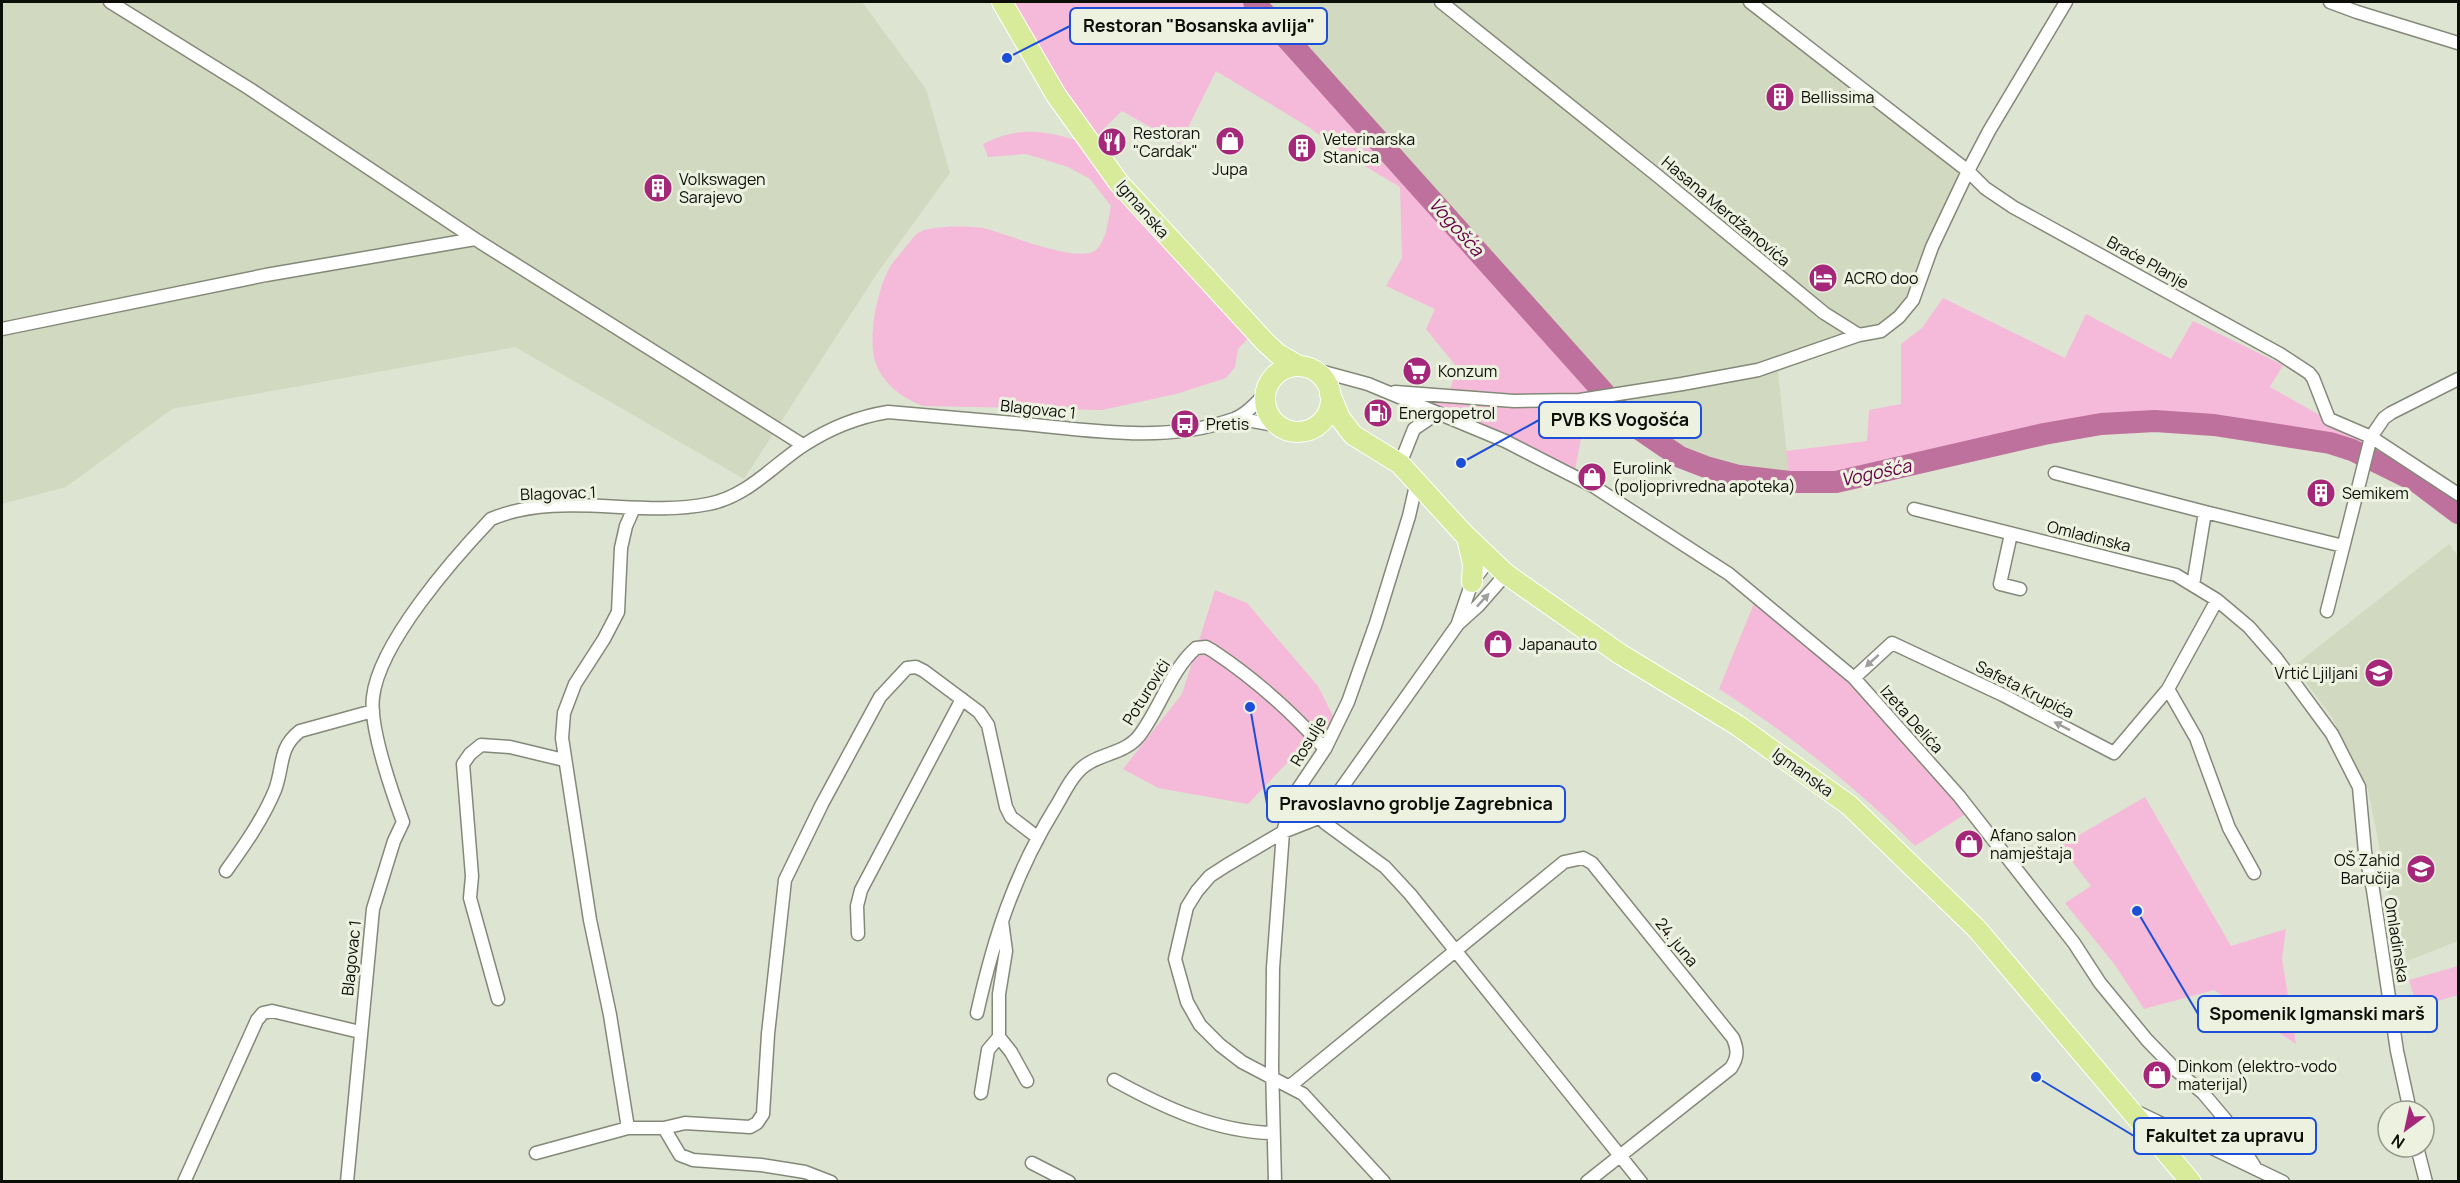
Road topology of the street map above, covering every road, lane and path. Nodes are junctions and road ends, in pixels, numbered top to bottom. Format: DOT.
graph roads {
  1 [pos="110,2"];
  2 [pos="1002,2"];
  3 [pos="1441,2"];
  4 [pos="1750,2"];
  5 [pos="2066,2"];
  6 [pos="2330,2"];
  7 [pos="2458,43"];
  8 [pos="1968,171"];
  9 [pos="475,239"];
  10 [pos="2,329"];
  11 [pos="1859,334"];
  12 [pos="1265,342"];
  13 [pos="1304,367"];
  14 [pos="1349,379"];
  15 [pos="2458,379"];
  16 [pos="1269,385"];
  17 [pos="1385,391"];
  18 [pos="1330,392"];
  19 [pos="1436,414"];
  20 [pos="1236,418"];
  21 [pos="1279,426"];
  22 [pos="1308,430"];
  23 [pos="1353,435"];
  24 [pos="2370,442"];
  25 [pos="803,445"];
  26 [pos="1400,464"];
  27 [pos="2055,473"];
  28 [pos="1417,481"];
  29 [pos="2458,494"];
  30 [pos="634,508"];
  31 [pos="1914,509"];
  32 [pos="2205,512"];
  33 [pos="2011,534"];
  34 [pos="1466,535"];
  35 [pos="2343,546"];
  36 [pos="1490,559"];
  37 [pos="1506,574"];
  38 [pos="1472,582"];
  39 [pos="2193,585"];
  40 [pos="2020,589"];
  41 [pos="2217,600"];
  42 [pos="2327,611"];
  43 [pos="1458,624"];
  44 [pos="1854,678"];
  45 [pos="2168,689"];
  46 [pos="962,699"];
  47 [pos="373,711"];
  48 [pos="1325,749"];
  49 [pos="564,760"];
  50 [pos="1321,817"];
  51 [pos="1283,832"];
  52 [pos="1037,837"];
  53 [pos="226,871"];
  54 [pos="2254,873"];
  55 [pos="1002,917"];
  56 [pos="858,934"];
  57 [pos="1456,949"];
  58 [pos="498,999"];
  59 [pos="977,1013"];
  60 [pos="360,1032"];
  61 [pos="999,1037"];
  62 [pos="1273,1079"];
  63 [pos="1114,1080"];
  64 [pos="1027,1081"];
  65 [pos="1290,1086"];
  66 [pos="981,1093"];
  67 [pos="2407,1099"];
  68 [pos="2132,1110"];
  69 [pos="628,1128"];
  70 [pos="664,1128"];
  71 [pos="1273,1133"];
  72 [pos="536,1153"];
  73 [pos="1619,1155"];
  74 [pos="2420,1159"];
  75 [pos="1032,1163"];
  76 [pos="2256,1169"];
  77 [pos="348,1177"];
  78 [pos="184,1182"];
  79 [pos="338,1182"];
  80 [pos="831,1182"];
  81 [pos="1069,1182"];
  82 [pos="1275,1182"];
  83 [pos="1384,1182"];
  84 [pos="1587,1182"];
  85 [pos="1641,1182"];
  86 [pos="2191,1182"];
  87 [pos="2283,1182"];
  88 [pos="2426,1182"];
  1 -- 9 [label="street"];
  2 -- 12 [label="main road, Igmanska"];
  3 -- 11 [label="street, Hasana Merdžanovića"];
  4 -- 8 [label="street, Braće Planje"];
  5 -- 8 [label="street"];
  6 -- 7 [label="street"];
  8 -- 11 [label="street"];
  8 -- 24 [label="street, Braće Planje"];
  9 -- 10 [label="street"];
  9 -- 25 [label="street"];
  11 -- 17 [label="street"];
  12 -- 13 [label="main road, Igmanska"];
  12 -- 16 [label="main road, Igmanska"];
  13 -- 14 [label="street, Izeta Delića"];
  13 -- 16 [label="main road"];
  13 -- 18 [label="main road"];
  14 -- 17 [label="street, Izeta Delića"];
  14 -- 18 [label="street"];
  15 -- 24 [label="street"];
  16 -- 20 [label="street, Blagovac 1"];
  16 -- 21 [label="main road"];
  17 -- 19 [label="street, Izeta Delića"];
  18 -- 22 [label="main road"];
  18 -- 23 [label="main road, Igmanska"];
  19 -- 26 [label="street"];
  19 -- 44 [label="street, Izeta Delića"];
  20 -- 21 [label="street"];
  20 -- 25 [label="street, Blagovac 1"];
  21 -- 22 [label="main road"];
  22 -- 23 [label="main road, Igmanska"];
  23 -- 26 [label="main road, Igmanska"];
  24 -- 29 [label="street, Braće Planje"];
  24 -- 35 [label="street"];
  25 -- 30 [label="street, Blagovac 1"];
  26 -- 28 [label="main road, Igmanska"];
  27 -- 32 [label="street"];
  28 -- 34 [label="main road, Igmanska"];
  28 -- 48 [label="street, Rosulje"];
  30 -- 47 [label="street, Blagovac 1"];
  30 -- 49 [label="street"];
  31 -- 33 [label="street, Omladinska"];
  32 -- 35 [label="street"];
  32 -- 39 [label="street"];
  33 -- 39 [label="street, Omladinska"];
  33 -- 40 [label="street"];
  34 -- 36 [label="main road, Igmanska"];
  34 -- 38 [label="main road"];
  35 -- 42 [label="street"];
  36 -- 37 [label="main road, Igmanska"];
  36 -- 38 [label="street"];
  43 -- 37 [label="street, one-way"];
  37 -- 68 [label="main road, Igmanska"];
  38 -- 43 [label="street"];
  39 -- 41 [label="street, Omladinska"];
  41 -- 45 [label="street, Safeta Krupića"];
  41 -- 67 [label="street, Omladinska"];
  43 -- 50 [label="street"];
  45 -- 44 [label="street, Safeta Krupića, one-way"];
  44 -- 76 [label="street, Izeta Delića"];
  45 -- 54 [label="street"];
  46 -- 52 [label="street"];
  46 -- 56 [label="street"];
  46 -- 70 [label="street"];
  47 -- 53 [label="street"];
  47 -- 60 [label="street, Blagovac 1"];
  48 -- 51 [label="street, Rosulje"];
  48 -- 52 [label="street, Poturovići"];
  49 -- 58 [label="street"];
  49 -- 69 [label="street"];
  50 -- 51 [label="street"];
  50 -- 57 [label="street"];
  51 -- 62 [label="street, Rosulje"];
  51 -- 62 [label="street"];
  52 -- 55 [label="street, Poturovići"];
  55 -- 59 [label="street, Poturovići"];
  55 -- 61 [label="street"];
  57 -- 65 [label="street"];
  57 -- 73 [label="street"];
  57 -- 73 [label="street, 24. juna"];
  60 -- 77 [label="street, Blagovac 1"];
  60 -- 78 [label="street"];
  61 -- 64 [label="street"];
  61 -- 66 [label="street"];
  62 -- 65 [label="street"];
  62 -- 71 [label="street, Rosulje"];
  63 -- 71 [label="street"];
  65 -- 83 [label="street"];
  68 -- 76 [label="street"];
  68 -- 86 [label="main road, Igmanska"];
  69 -- 70 [label="street"];
  69 -- 72 [label="street"];
  70 -- 80 [label="street"];
  71 -- 82 [label="street, Rosulje"];
  73 -- 84 [label="street, 24. juna"];
  73 -- 85 [label="street"];
  74 -- 88 [label="street"];
  75 -- 81 [label="street"];
  76 -- 87 [label="street"];
  77 -- 79 [label="street"];
}
